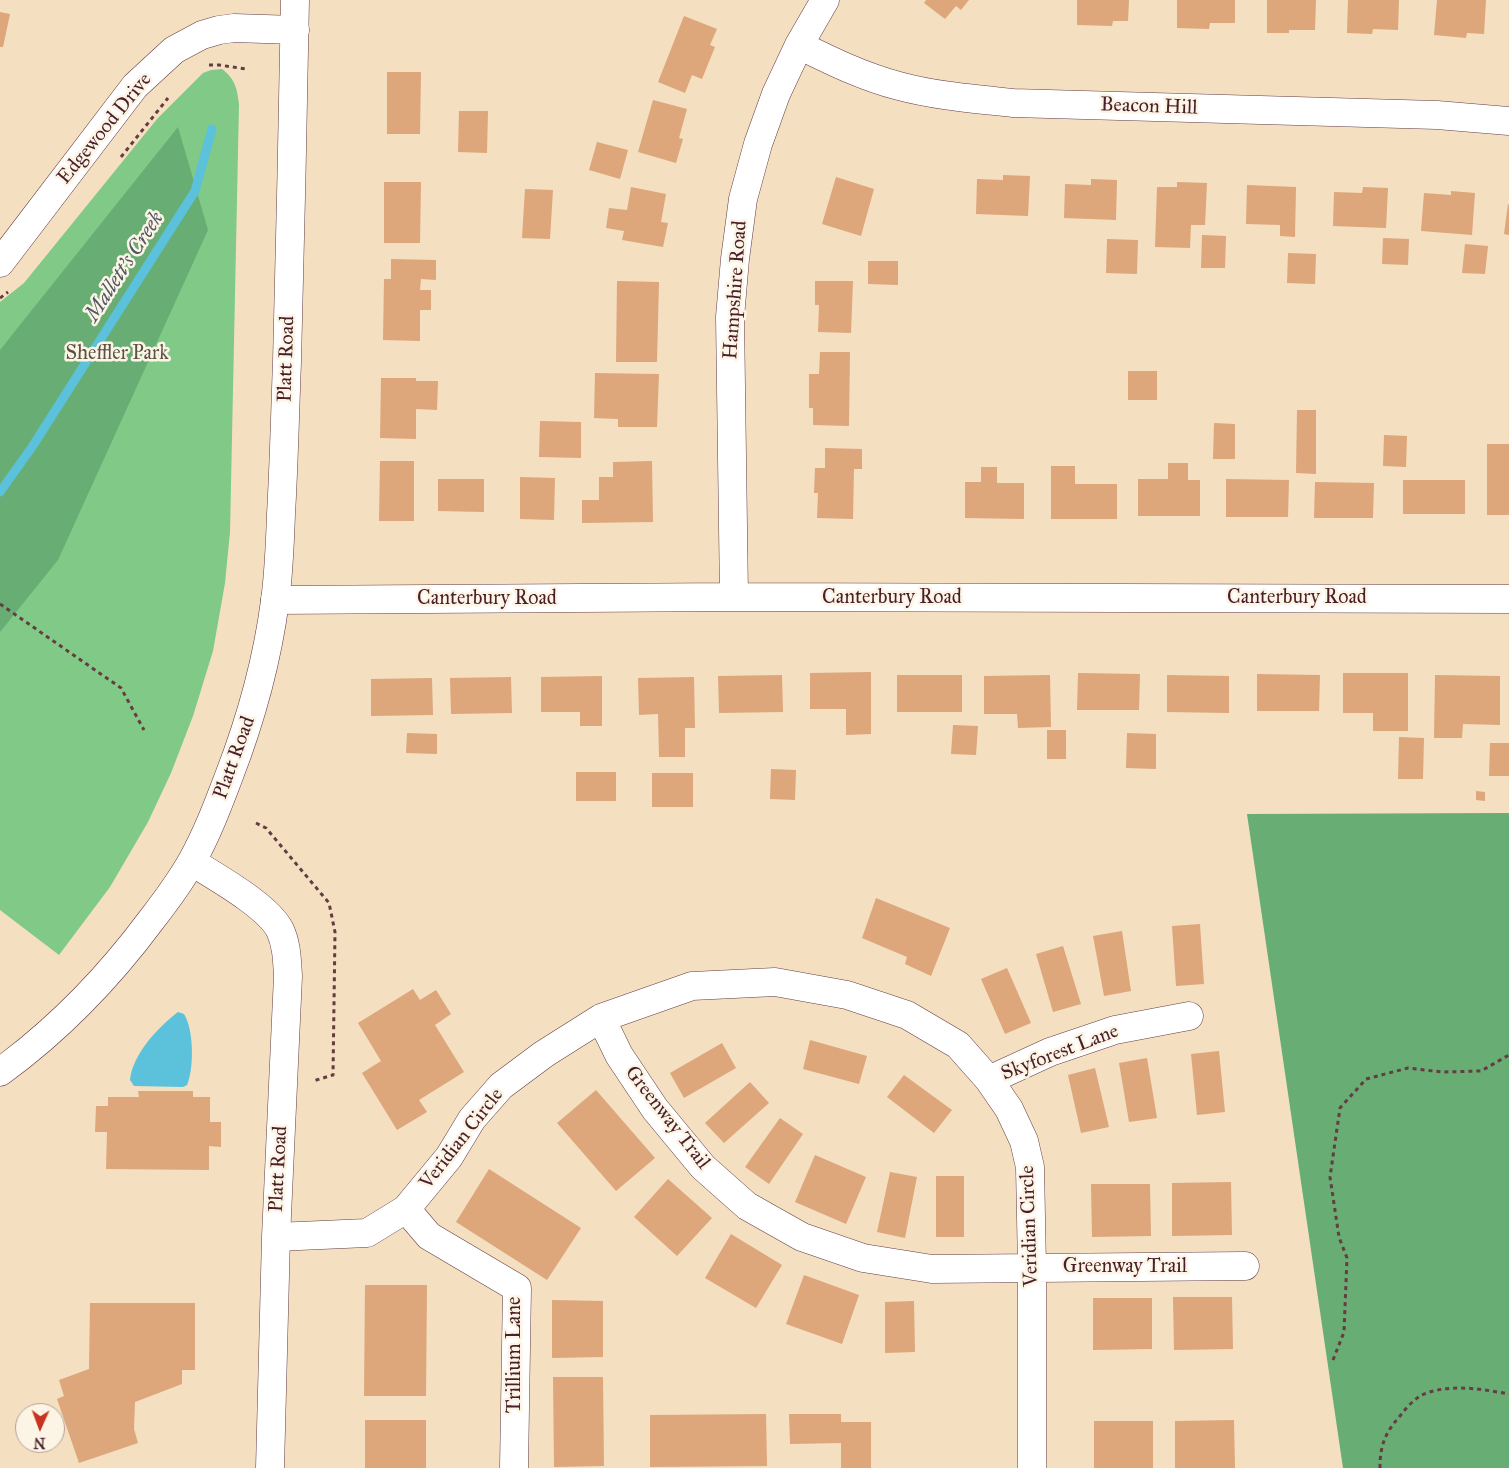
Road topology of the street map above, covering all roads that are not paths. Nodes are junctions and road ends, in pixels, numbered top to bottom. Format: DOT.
graph roads {
  1 [pos="296,0"];
  2 [pos="825,0"];
  3 [pos="295,30"];
  4 [pos="799,45"];
  5 [pos="1509,121"];
  6 [pos="0,263"];
  7 [pos="734,598"];
  8 [pos="1509,599"];
  9 [pos="275,600"];
  10 [pos="192,862"];
  11 [pos="1189,1016"];
  12 [pos="601,1018"];
  13 [pos="0,1072"];
  14 [pos="989,1080"];
  15 [pos="406,1209"];
  16 [pos="276,1237"];
  17 [pos="1245,1266"];
  18 [pos="1032,1267"];
  19 [pos="270,1468"];
  20 [pos="514,1468"];
  21 [pos="1032,1468"];
  1 -- 3 [label="street, Platt Road"];
  2 -- 4 [label="street, Hampshire Road"];
  3 -- 6 [label="street, Edgewood Drive"];
  3 -- 9 [label="street, Platt Road"];
  4 -- 5 [label="street, Beacon Hill"];
  4 -- 7 [label="street, Hampshire Road"];
  7 -- 8 [label="street, Canterbury Road"];
  7 -- 9 [label="street, Canterbury Road"];
  9 -- 10 [label="street, Platt Road"];
  10 -- 13 [label="street"];
  10 -- 16 [label="street, Platt Road"];
  11 -- 14 [label="street, Skyforest Lane"];
  12 -- 14 [label="street, Veridian Circle"];
  12 -- 15 [label="street, Veridian Circle"];
  12 -- 18 [label="street, Greenway Trail"];
  14 -- 18 [label="street, Veridian Circle"];
  15 -- 16 [label="street, Veridian Circle"];
  15 -- 20 [label="street, Trillium Lane"];
  16 -- 19 [label="street, Platt Road"];
  17 -- 18 [label="street, Greenway Trail"];
  18 -- 21 [label="street, Veridian Circle"];
}
